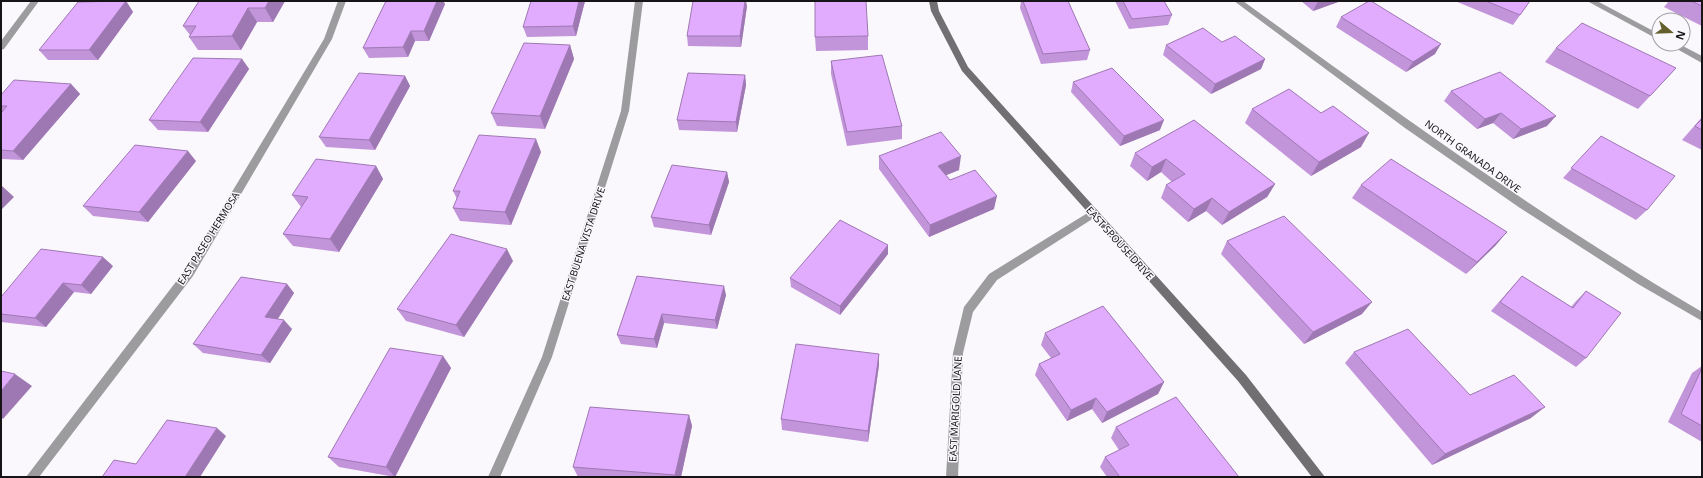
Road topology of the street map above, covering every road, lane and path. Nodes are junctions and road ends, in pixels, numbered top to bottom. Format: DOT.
graph roads {
  1 [pos="35,1"];
  2 [pos="342,1"];
  3 [pos="639,1"];
  4 [pos="933,1"];
  5 [pos="1238,1"];
  6 [pos="1591,1"];
  7 [pos="1651,33"];
  8 [pos="1,47"];
  9 [pos="1687,52"];
  10 [pos="1702,60"];
  11 [pos="1094,214"];
  12 [pos="1702,317"];
  13 [pos="32,477"];
  14 [pos="494,477"];
  15 [pos="952,477"];
  16 [pos="1319,477"];
  1 -- 8 [label="street"];
  2 -- 13 [label="street, EAST PASEO HERMOSA"];
  3 -- 14 [label="street, EAST BUENA VISTA DRIVE"];
  4 -- 11 [label="main road, EAST SPOUSE DRIVE"];
  5 -- 12 [label="street, NORTH GRANADA DRIVE"];
  6 -- 7 [label="street"];
  9 -- 10 [label="street"];
  11 -- 15 [label="street, EAST MARIGOLD LANE"];
  11 -- 16 [label="main road, EAST SPOUSE DRIVE"];
}
